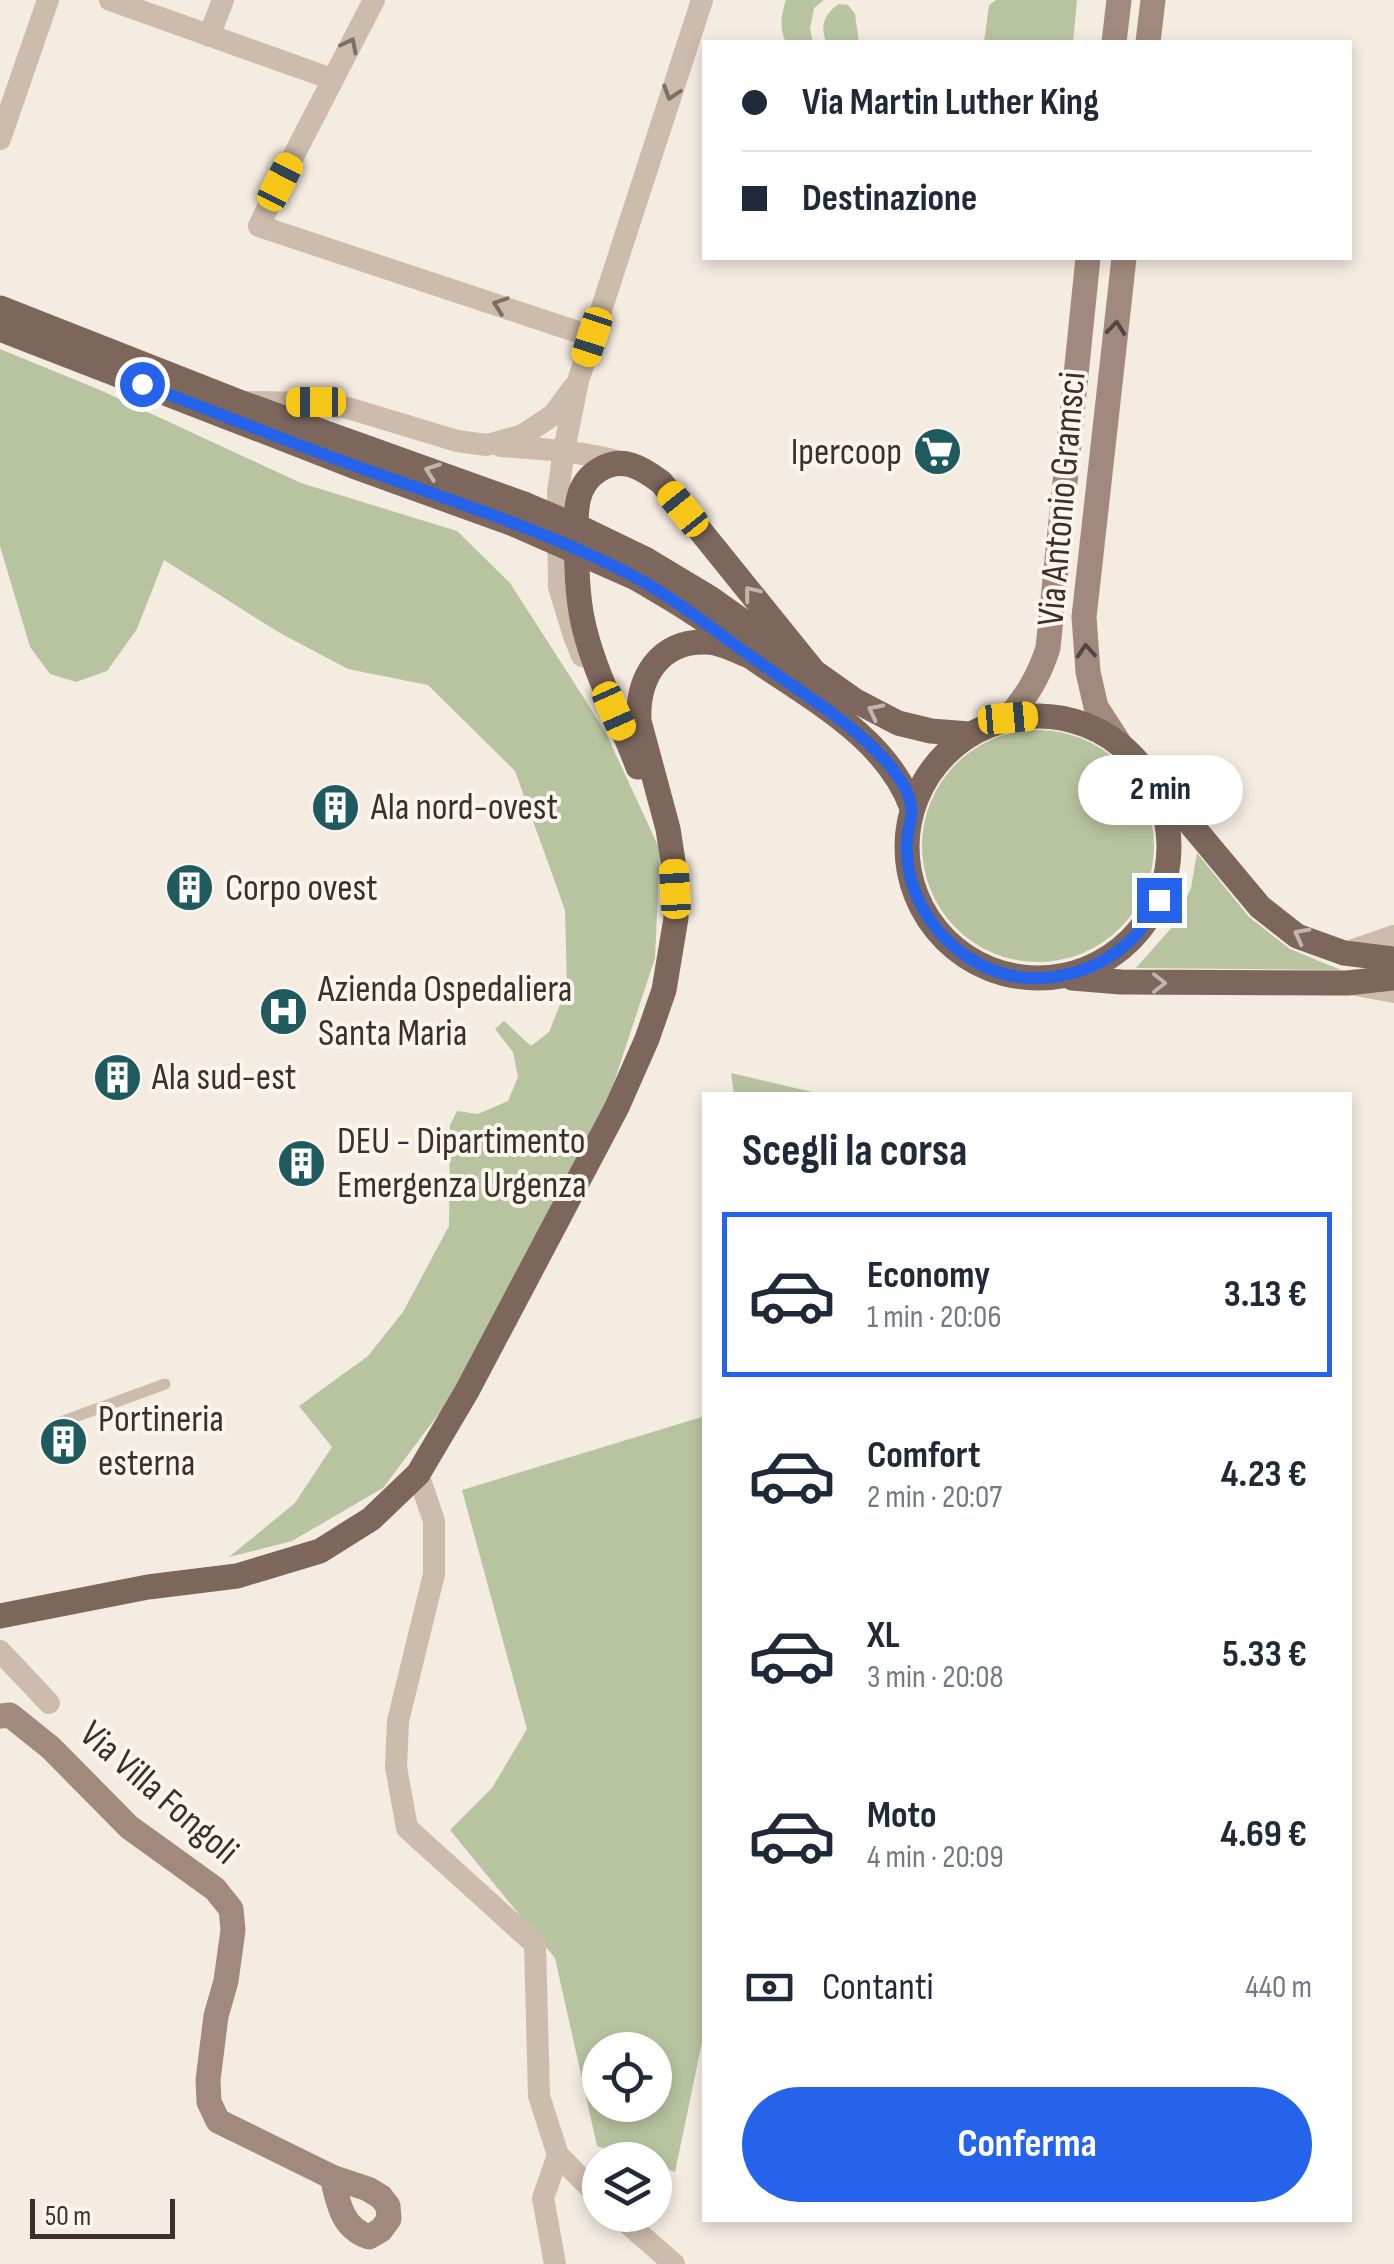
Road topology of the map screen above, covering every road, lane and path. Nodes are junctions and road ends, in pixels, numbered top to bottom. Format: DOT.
graph roads {
  1 [pos="48,0"];
  2 [pos="110,0"];
  3 [pos="223,0"];
  4 [pos="374,0"];
  5 [pos="702,0"];
  6 [pos="1119,0"];
  7 [pos="1153,0"];
  8 [pos="209,36"];
  9 [pos="1114,40"];
  10 [pos="1148,40"];
  11 [pos="332,79"];
  12 [pos="0,139"];
  13 [pos="1088,260"];
  14 [pos="1124,260"];
  15 [pos="0,308"];
  16 [pos="0,329"];
  17 [pos="592,337"];
  18 [pos="578,381"];
  19 [pos="239,402"];
  20 [pos="487,444"];
  21 [pos="564,450"];
  22 [pos="620,462"];
  23 [pos="520,514"];
  24 [pos="640,568"];
  25 [pos="752,657"];
  26 [pos="812,669"];
  27 [pos="614,711"];
  28 [pos="1008,718"];
  29 [pos="968,734"];
  30 [pos="1118,741"];
  31 [pos="1150,776"];
  32 [pos="912,808"];
  33 [pos="676,918"];
  34 [pos="1394,936"];
  35 [pos="1344,953"];
  36 [pos="1394,959"];
  37 [pos="1062,977"];
  38 [pos="1394,978"];
  39 [pos="1348,984"];
  40 [pos="1394,992"];
  41 [pos="164,1384"];
  42 [pos="58,1423"];
  43 [pos="418,1474"];
  44 [pos="0,1616"];
  45 [pos="0,1652"];
  46 [pos="49,1703"];
  47 [pos="0,1716"];
  48 [pos="558,2155"];
  49 [pos="332,2177"];
  50 [pos="582,2180"];
  51 [pos="637,2232"];
  52 [pos="554,2264"];
  53 [pos="674,2264"];
  1 -- 12 [label="street"];
  2 -- 8 [label="street"];
  3 -- 8 [label="street"];
  11 -- 4 [label="street, one-way"];
  5 -- 17 [label="street, one-way"];
  6 -- 9 [label="street"];
  7 -- 10 [label="street"];
  8 -- 11 [label="street"];
  17 -- 11 [label="street, one-way"];
  13 -- 28 [label="street, Via Antonio Gramsci"];
  30 -- 14 [label="street, Via Antonio Gramsci, one-way"];
  15 -- 19 [label="main road"];
  16 -- 23 [label="main road"];
  17 -- 18 [label="street"];
  18 -- 20 [label="street"];
  18 -- 21 [label="street"];
  19 -- 20 [label="street"];
  23 -- 19 [label="main road, one-way"];
  20 -- 21 [label="street"];
  21 -- 22 [label="street"];
  21 -- 27 [label="street"];
  26 -- 22 [label="main road, one-way"];
  22 -- 27 [label="main road"];
  23 -- 24 [label="main road, bridge"];
  24 -- 25 [label="main road"];
  24 -- 26 [label="main road"];
  25 -- 32 [label="main road"];
  25 -- 33 [label="main road"];
  29 -- 26 [label="main road, one-way"];
  27 -- 33 [label="main road"];
  28 -- 29 [label="main road"];
  28 -- 30 [label="main road"];
  29 -- 32 [label="main road"];
  30 -- 31 [label="main road"];
  35 -- 31 [label="main road, one-way"];
  31 -- 37 [label="main road"];
  32 -- 37 [label="main road"];
  33 -- 43 [label="main road"];
  34 -- 35 [label="street"];
  35 -- 36 [label="main road"];
  37 -- 39 [label="main road, one-way"];
  38 -- 39 [label="main road"];
  39 -- 40 [label="street"];
  41 -- 42 [label="lane"];
  43 -- 44 [label="main road"];
  43 -- 48 [label="street"];
  45 -- 46 [label="street"];
  47 -- 49 [label="street, Via Villa Fongoli"];
  48 -- 50 [label="street"];
  48 -- 52 [label="street"];
  51 -- 53 [label="street"];
}
